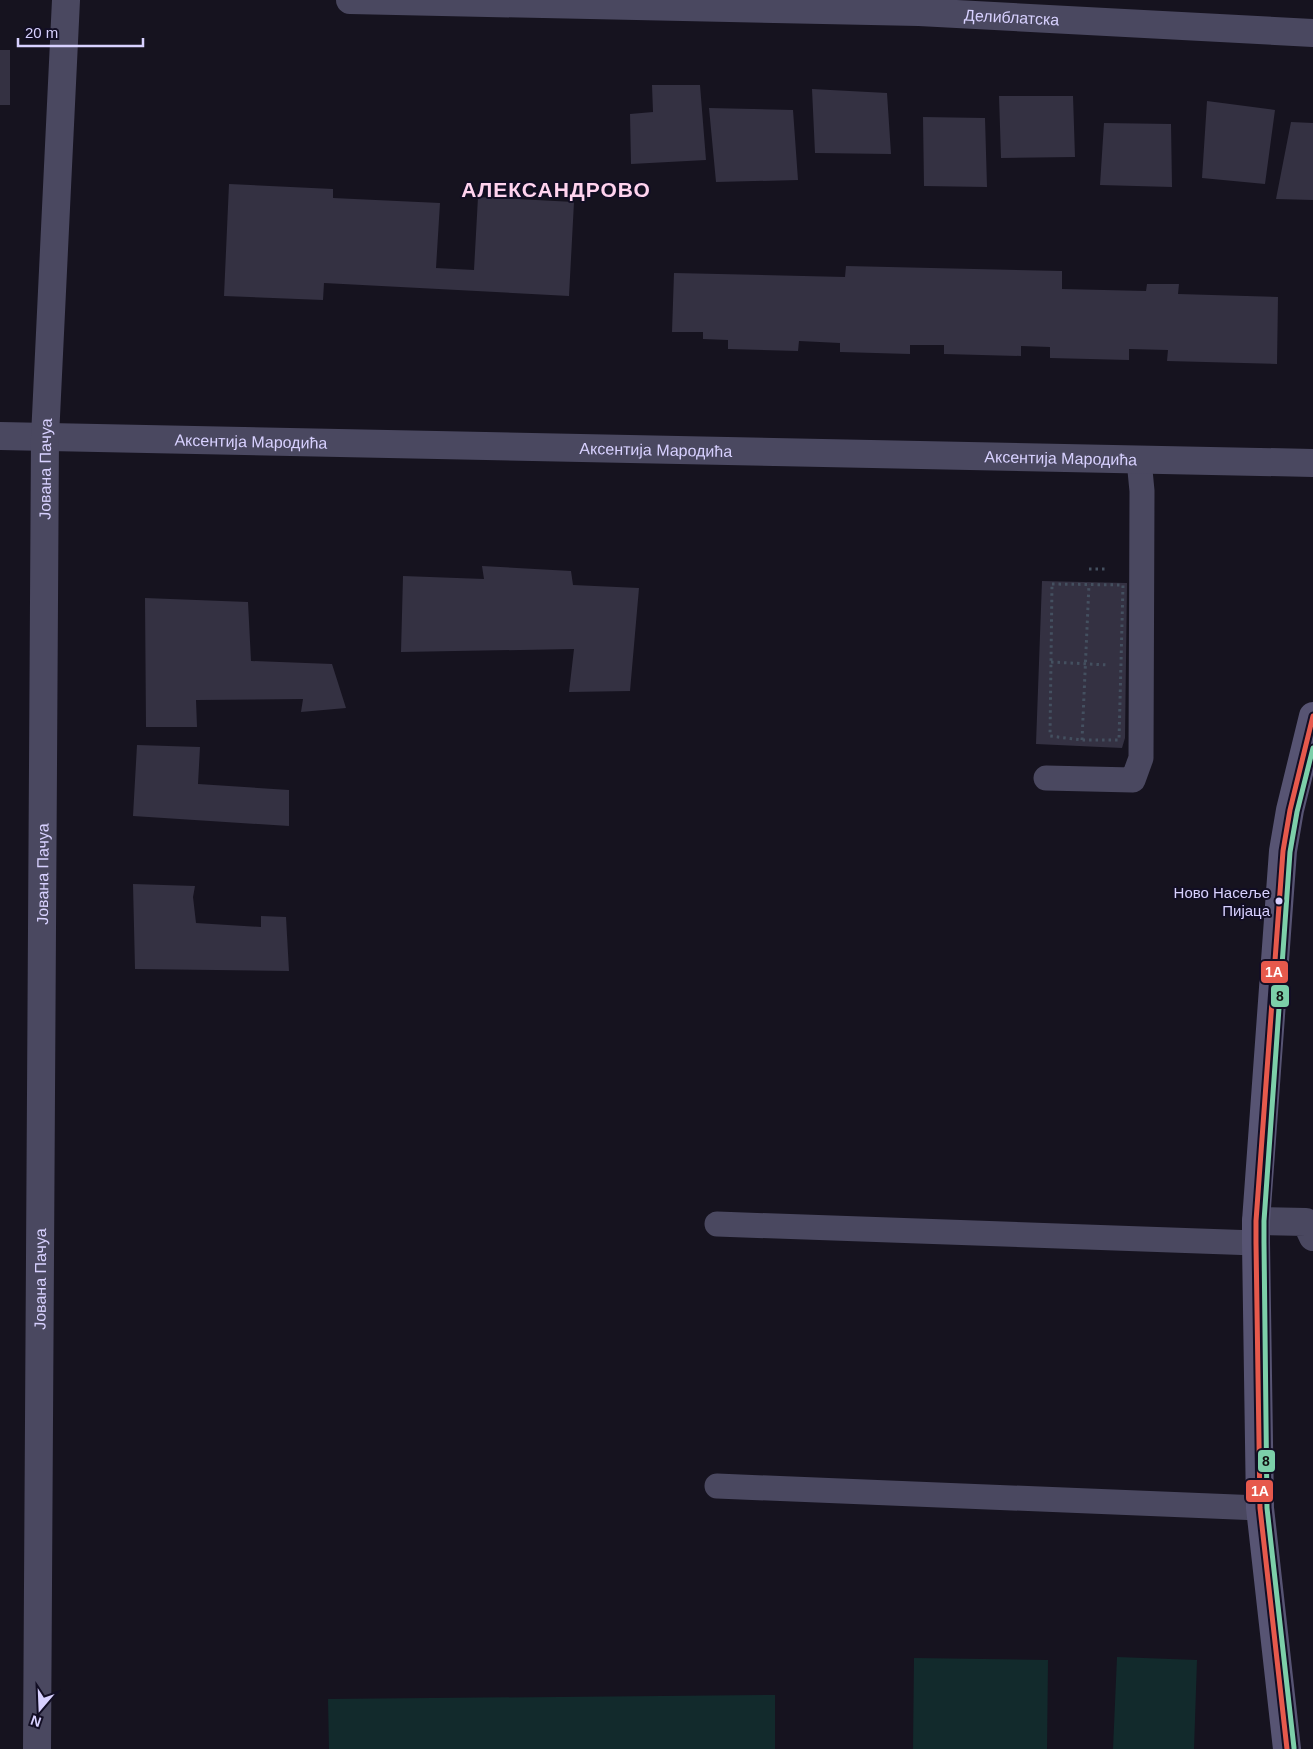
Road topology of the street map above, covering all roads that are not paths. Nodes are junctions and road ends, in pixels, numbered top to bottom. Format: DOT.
graph roads {
  1 [pos="66,0"];
  2 [pos="350,0"];
  3 [pos="920,6"];
  4 [pos="1313,33"];
  5 [pos="0,436"];
  6 [pos="45,437"];
  7 [pos="1139,460"];
  8 [pos="1313,463"];
  9 [pos="1313,716"];
  10 [pos="1046,778"];
  11 [pos="717,1224"];
  12 [pos="1256,1232"];
  13 [pos="1313,1237"];
  14 [pos="717,1486"];
  15 [pos="1260,1508"];
  16 [pos="36,1749"];
  17 [pos="1287,1749"];
  1 -- 6 [label="street, Јована Пачуа"];
  2 -- 3 [label="street, Делиблатска"];
  3 -- 4 [label="street, Делиблатска"];
  5 -- 6 [label="street, Аксентија Мародића"];
  6 -- 7 [label="street, Аксентија Мародића"];
  6 -- 16 [label="street, Јована Пачуа"];
  7 -- 8 [label="street, Аксентија Мародића"];
  7 -- 10 [label="lane"];
  9 -- 12 [label="street"];
  11 -- 12 [label="lane"];
  12 -- 13 [label="street"];
  12 -- 15 [label="street"];
  14 -- 15 [label="lane"];
  15 -- 17 [label="street"];
}
